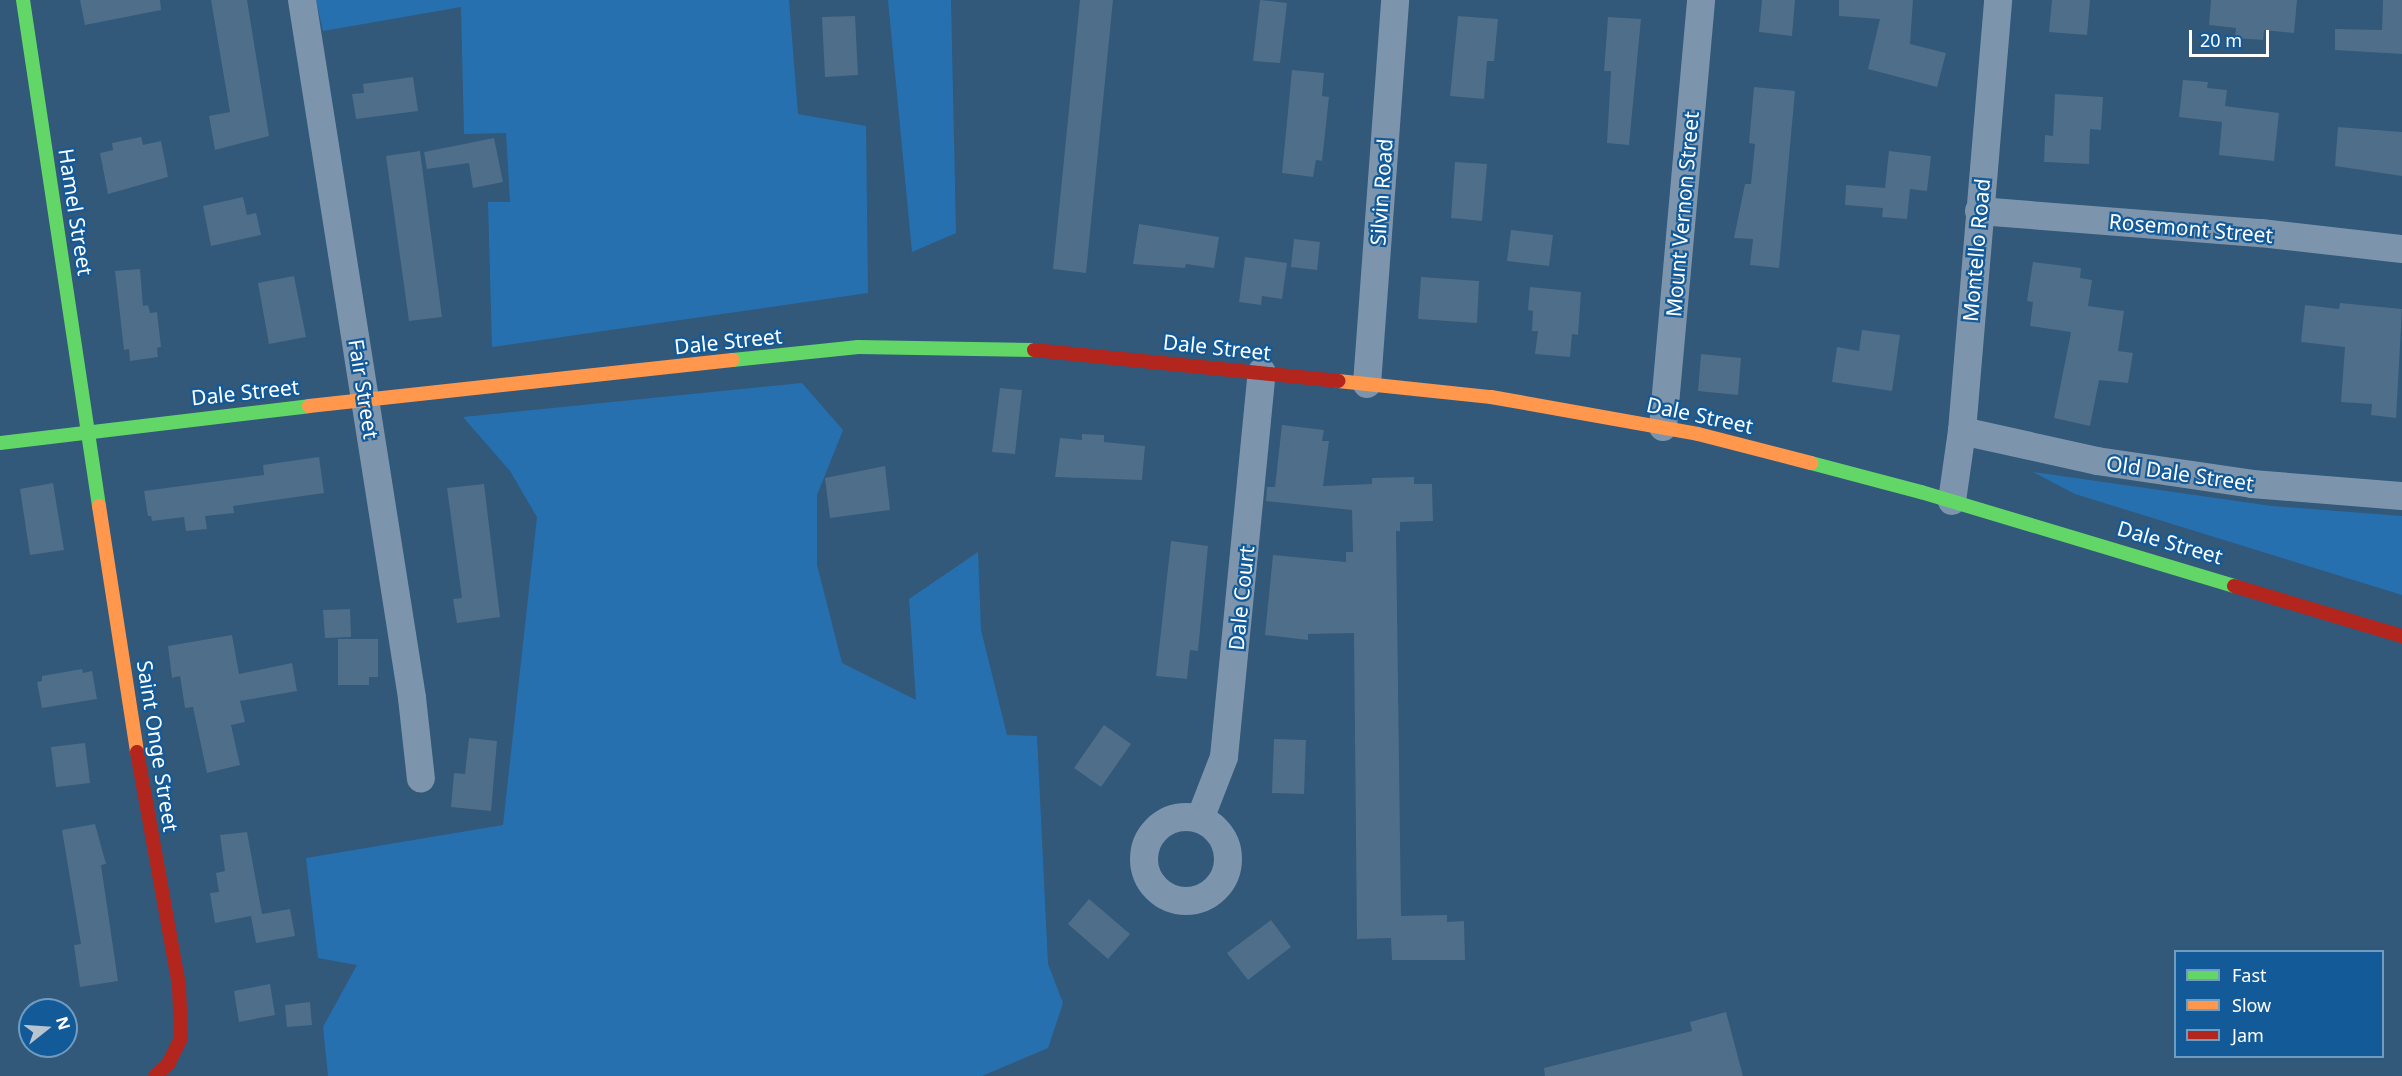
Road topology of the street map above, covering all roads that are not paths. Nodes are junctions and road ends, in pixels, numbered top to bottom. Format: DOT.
graph roads {
  1 [pos="23,0"];
  2 [pos="302,0"];
  3 [pos="1395,0"];
  4 [pos="1701,0"];
  5 [pos="1998,0"];
  6 [pos="1979,211"];
  7 [pos="2402,249"];
  8 [pos="1262,372"];
  9 [pos="1367,384"];
  10 [pos="365,400"];
  11 [pos="1662,428"];
  12 [pos="88,431"];
  13 [pos="1962,431"];
  14 [pos="0,443"];
  15 [pos="2402,496"];
  16 [pos="1952,501"];
  17 [pos="2402,636"];
  18 [pos="421,779"];
  19 [pos="1200,819"];
  20 [pos="156,1076"];
  1 -- 12 [label="street, Hamel Street"];
  2 -- 10 [label="street, Fair Street"];
  3 -- 9 [label="street, Silvin Road"];
  4 -- 11 [label="street, Mount Vernon Street"];
  5 -- 6 [label="street, Montello Road"];
  6 -- 7 [label="street, Rosemont Street"];
  6 -- 13 [label="street, Montello Road"];
  8 -- 9 [label="street, Dale Street"];
  8 -- 10 [label="street, Dale Street"];
  8 -- 19 [label="street, Dale Court"];
  9 -- 11 [label="street, Dale Street"];
  10 -- 12 [label="street, Dale Street"];
  10 -- 18 [label="street, Fair Street"];
  11 -- 16 [label="street, Dale Street"];
  12 -- 14 [label="street, Dale Street"];
  12 -- 20 [label="street, Saint Onge Street"];
  13 -- 15 [label="street, Old Dale Street"];
  13 -- 16 [label="street, Montello Road"];
  16 -- 17 [label="street, Dale Street"];
}
